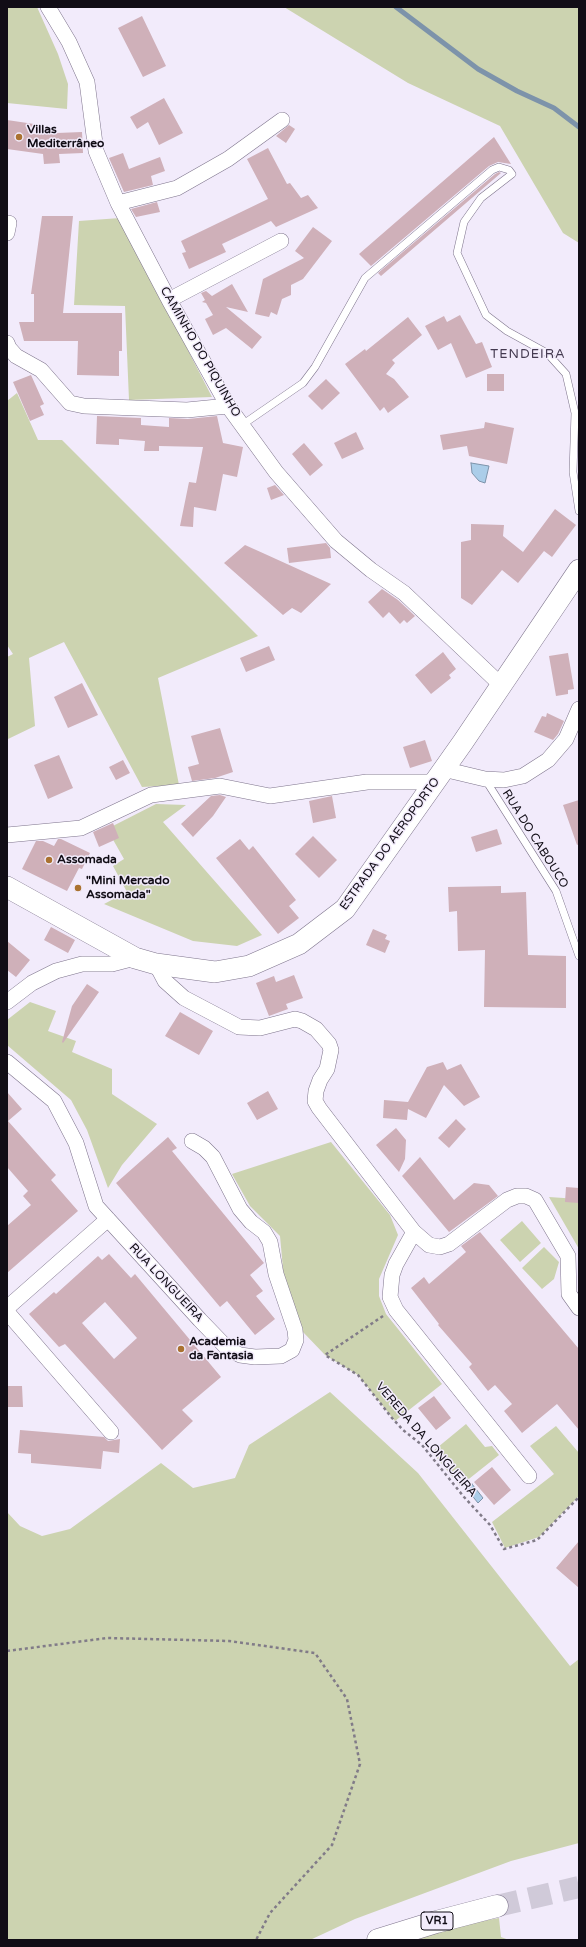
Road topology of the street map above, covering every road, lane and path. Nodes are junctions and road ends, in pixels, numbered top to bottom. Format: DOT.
graph roads {
  1 [pos="48,7"];
  2 [pos="282,120"];
  3 [pos="118,203"];
  4 [pos="281,242"];
  5 [pos="169,300"];
  6 [pos="7,343"];
  7 [pos="228,406"];
  8 [pos="242,425"];
  9 [pos="579,511"];
  10 [pos="579,570"];
  11 [pos="501,685"];
  12 [pos="579,709"];
  13 [pos="439,776"];
  14 [pos="485,780"];
  15 [pos="7,835"];
  16 [pos="7,887"];
  17 [pos="579,956"];
  18 [pos="135,958"];
  19 [pos="156,964"];
  20 [pos="7,1002"];
  21 [pos="7,1062"];
  22 [pos="192,1141"];
  23 [pos="108,1220"];
  24 [pos="414,1232"];
  25 [pos="7,1308"];
  26 [pos="579,1308"];
  27 [pos="7,1312"];
  28 [pos="386,1314"];
  29 [pos="111,1432"];
  30 [pos="529,1476"];
  31 [pos="579,1497"];
  32 [pos="7,1651"];
  33 [pos="497,1906"];
  34 [pos="256,1940"];
  35 [pos="378,1940"];
  1 -- 3 [label="street, CAMINHO DO PIQUINHO"];
  2 -- 3 [label="street"];
  3 -- 5 [label="street, CAMINHO DO PIQUINHO"];
  4 -- 5 [label="street"];
  5 -- 7 [label="street, CAMINHO DO PIQUINHO"];
  6 -- 7 [label="street"];
  7 -- 8 [label="street, CAMINHO DO PIQUINHO"];
  8 -- 9 [label="lane"];
  8 -- 11 [label="street, CAMINHO DO PIQUINHO"];
  10 -- 11 [label="main road, ESTRADA DO AEROPORTO"];
  11 -- 13 [label="main road, ESTRADA DO AEROPORTO"];
  12 -- 14 [label="street"];
  13 -- 14 [label="street"];
  13 -- 15 [label="street"];
  13 -- 19 [label="main road, ESTRADA DO AEROPORTO"];
  14 -- 17 [label="lane, RUA DO CABOUCO"];
  16 -- 18 [label="main road, ESTRADA DO AEROPORTO"];
  18 -- 19 [label="main road, ESTRADA DO AEROPORTO"];
  18 -- 20 [label="street"];
  19 -- 24 [label="street"];
  21 -- 23 [label="street, RUA LONGUEIRA"];
  22 -- 23 [label="street, RUA LONGUEIRA"];
  23 -- 25 [label="street"];
  24 -- 26 [label="street"];
  24 -- 30 [label="street"];
  27 -- 29 [label="street"];
  28 -- 31 [label="path, VEREDA DA LONGUEIRA"];
  32 -- 34 [label="path"];
  33 -- 35 [label="highway, VR1"];
}
